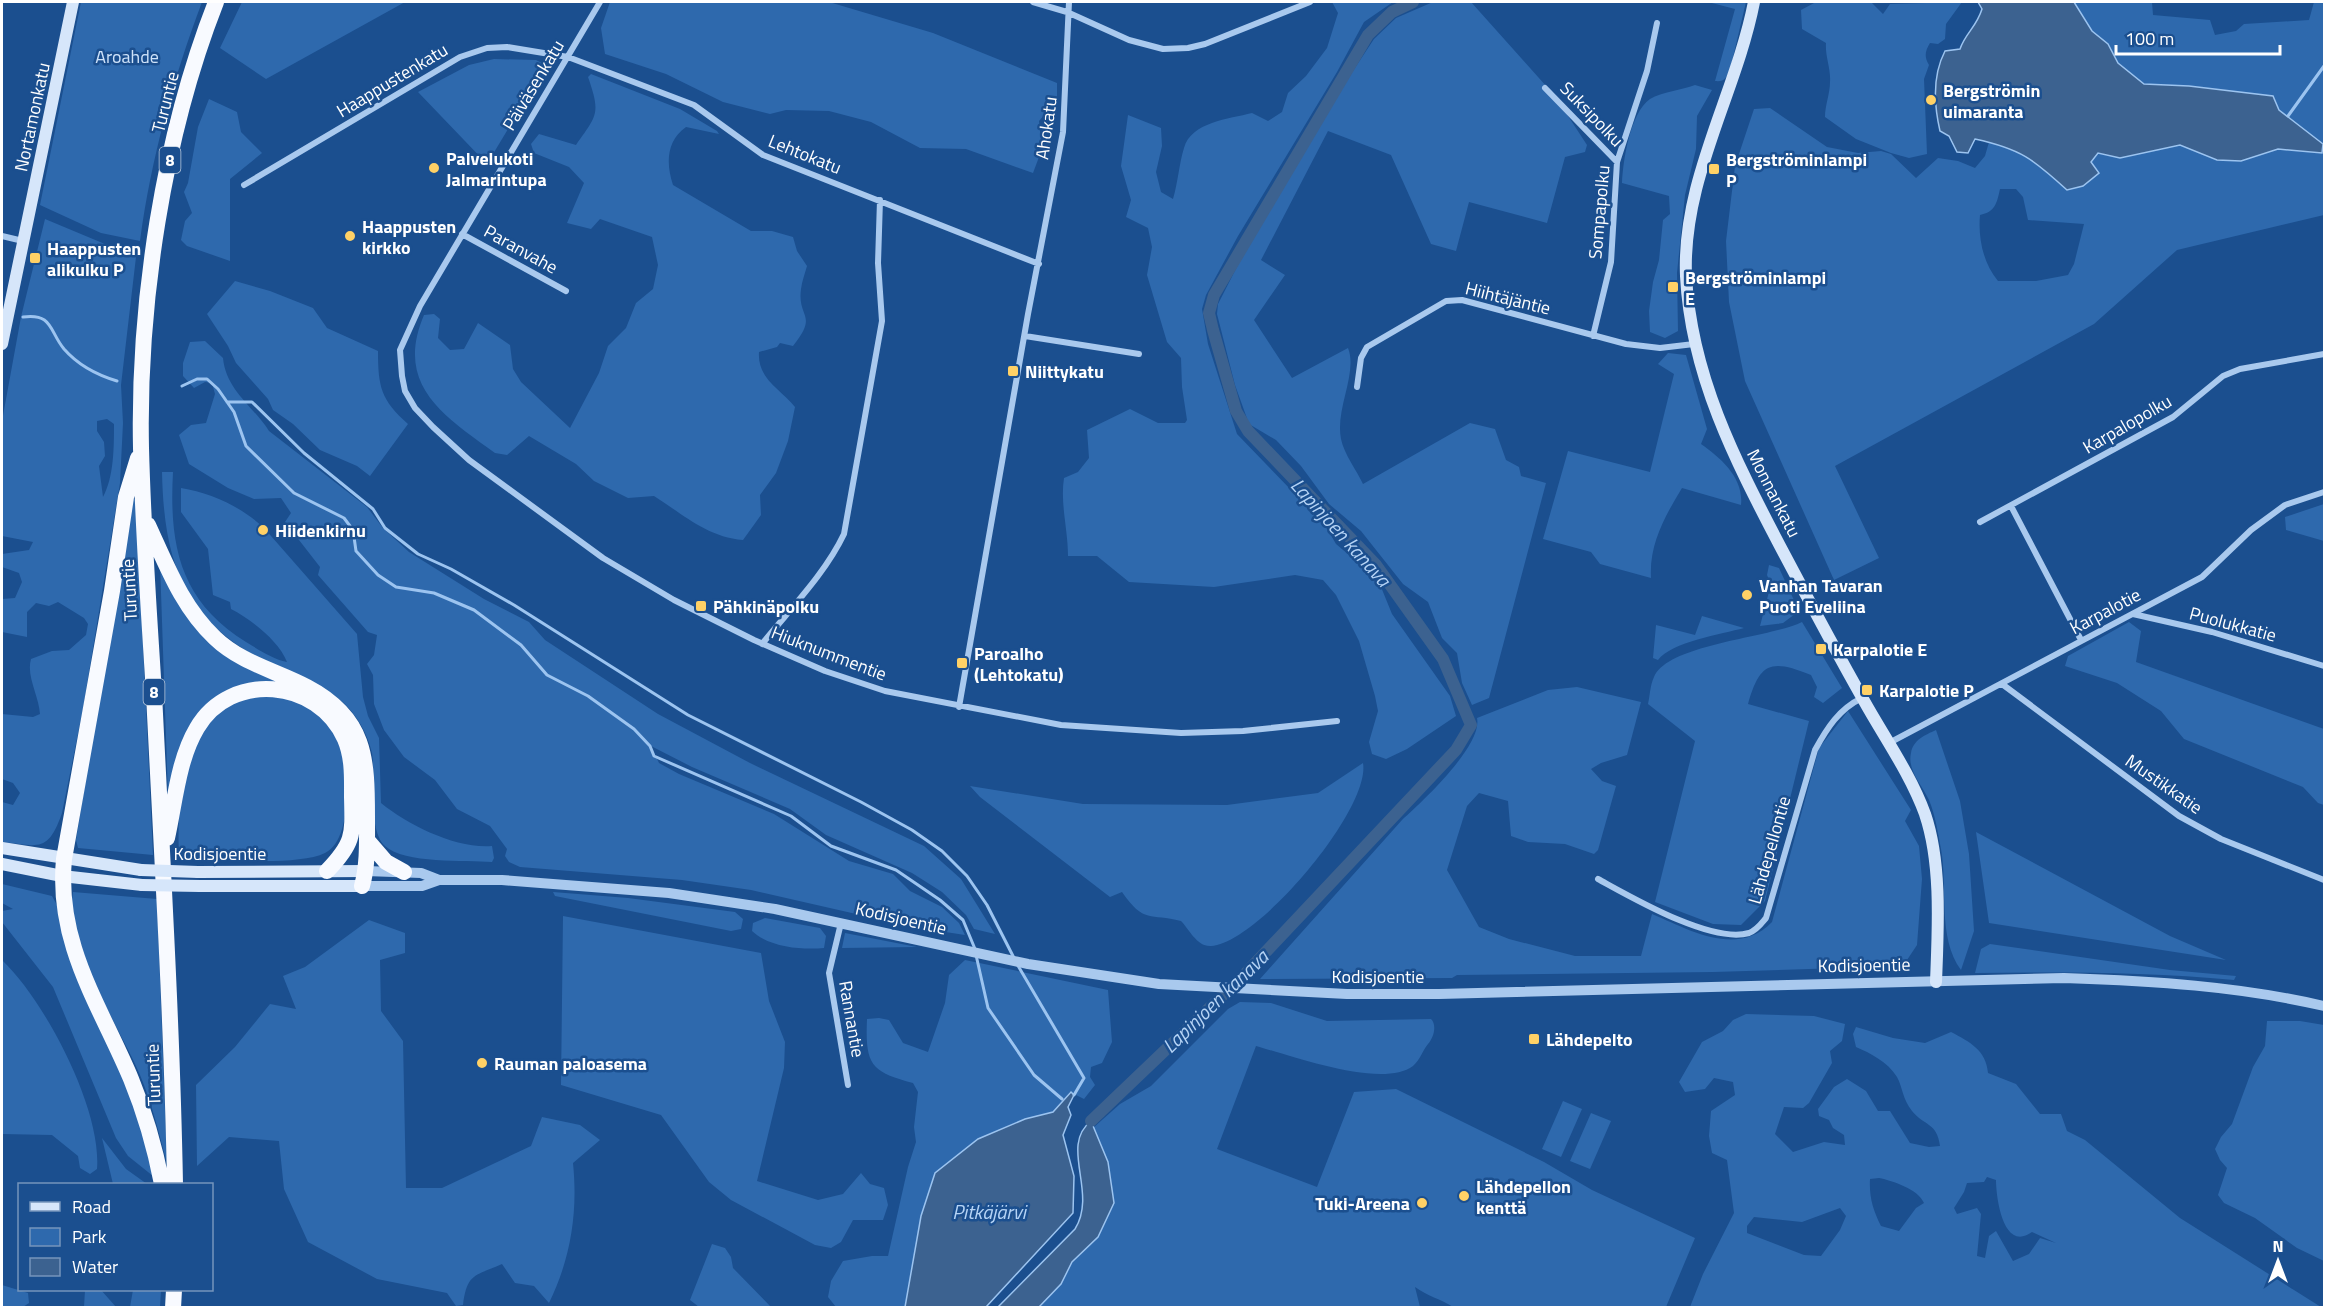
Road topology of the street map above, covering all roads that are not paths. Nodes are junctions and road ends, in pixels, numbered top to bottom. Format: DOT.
graph roads {
  1 [pos="73,2"];
  2 [pos="216,2"];
  3 [pos="600,2"];
  4 [pos="1034,2"];
  5 [pos="1069,2"];
  6 [pos="1310,2"];
  7 [pos="1754,2"];
  8 [pos="1067,12"];
  9 [pos="1657,23"];
  10 [pos="568,57"];
  11 [pos="1545,88"];
  12 [pos="1617,162"];
  13 [pos="244,185"];
  14 [pos="880,200"];
  15 [pos="462,234"];
  16 [pos="2,236"];
  17 [pos="24,241"];
  18 [pos="1039,261"];
  19 [pos="566,291"];
  20 [pos="1025,336"];
  21 [pos="1593,336"];
  22 [pos="2,344"];
  23 [pos="1695,344"];
  24 [pos="1140,354"];
  25 [pos="2325,354"];
  26 [pos="402,376"];
  27 [pos="1357,387"];
  28 [pos="141,447"];
  29 [pos="2325,492"];
  30 [pos="2011,506"];
  31 [pos="144,519"];
  32 [pos="1980,522"];
  33 [pos="2132,614"];
  34 [pos="2081,640"];
  35 [pos="762,644"];
  36 [pos="2325,666"];
  37 [pos="2002,684"];
  38 [pos="1862,698"];
  39 [pos="959,707"];
  40 [pos="1337,721"];
  41 [pos="1889,743"];
  42 [pos="360,838"];
  43 [pos="2,848"];
  44 [pos="162,856"];
  45 [pos="2,864"];
  46 [pos="63,868"];
  47 [pos="327,871"];
  48 [pos="404,872"];
  49 [pos="362,876"];
  50 [pos="1598,879"];
  51 [pos="439,880"];
  52 [pos="2325,880"];
  53 [pos="841,923"];
  54 [pos="1936,982"];
  55 [pos="2325,1006"];
  56 [pos="848,1085"];
  57 [pos="162,1183"];
  58 [pos="175,1183"];
  59 [pos="174,1291"];
  60 [pos="174,1308"];
  1 -- 17 [label="main road, Nortamonkatu"];
  2 -- 28 [label="highway, Turuntie / 8"];
  3 -- 10 [label="street, Päiväsenkatu"];
  4 -- 8 [label="street"];
  5 -- 8 [label="street, Ahokatu"];
  6 -- 8 [label="street"];
  7 -- 23 [label="main road, Monnankatu"];
  8 -- 18 [label="street, Ahokatu"];
  9 -- 12 [label="street, Sompapolku"];
  10 -- 13 [label="street, Haappustenkatu"];
  10 -- 14 [label="street, Lehtokatu"];
  10 -- 15 [label="street, Päiväsenkatu"];
  11 -- 12 [label="street, Suksipolku"];
  12 -- 21 [label="street, Sompapolku"];
  14 -- 18 [label="street, Lehtokatu"];
  14 -- 35 [label="street"];
  15 -- 19 [label="street, Paranvahe"];
  15 -- 26 [label="street, Päiväsenkatu"];
  16 -- 17 [label="street"];
  17 -- 22 [label="main road, Nortamonkatu"];
  18 -- 20 [label="street"];
  20 -- 24 [label="street"];
  20 -- 39 [label="street"];
  21 -- 23 [label="street, Hiihtäjäntie"];
  21 -- 27 [label="street, Hiihtäjäntie"];
  23 -- 38 [label="main road, Monnankatu"];
  25 -- 30 [label="street, Karpalopolku"];
  26 -- 35 [label="street, Hiuknummentie"];
  28 -- 31 [label="highway, Turuntie / 8"];
  28 -- 46 [label="highway"];
  29 -- 33 [label="street, Karpalotie"];
  30 -- 32 [label="street, Karpalopolku"];
  30 -- 34 [label="street"];
  31 -- 42 [label="highway"];
  31 -- 44 [label="highway, Turuntie / 8"];
  33 -- 34 [label="street, Karpalotie"];
  33 -- 36 [label="street, Puolukkatie"];
  34 -- 37 [label="street, Karpalotie"];
  35 -- 39 [label="street, Hiuknummentie"];
  37 -- 41 [label="street, Karpalotie"];
  37 -- 52 [label="street, Mustikkatie"];
  38 -- 41 [label="main road, Monnankatu"];
  38 -- 50 [label="street, Lähdepellontie"];
  39 -- 40 [label="street, Hiuknummentie"];
  41 -- 54 [label="main road, Monnankatu"];
  42 -- 44 [label="highway"];
  42 -- 47 [label="highway"];
  42 -- 48 [label="highway"];
  42 -- 49 [label="highway"];
  43 -- 46 [label="main road, Kodisjoentie"];
  44 -- 58 [label="highway, Turuntie / 8"];
  45 -- 46 [label="main road, Kodisjoentie"];
  46 -- 47 [label="main road, Kodisjoentie, bridge"];
  46 -- 49 [label="main road, Kodisjoentie, bridge"];
  46 -- 57 [label="highway"];
  47 -- 49 [label="main road, Kodisjoentie"];
  48 -- 49 [label="street, Kodisjoentie"];
  48 -- 51 [label="street, Kodisjoentie"];
  49 -- 51 [label="street, Kodisjoentie"];
  51 -- 53 [label="street, Kodisjoentie"];
  53 -- 54 [label="street, Kodisjoentie"];
  53 -- 56 [label="street, Rannantie"];
  54 -- 55 [label="street, Kodisjoentie"];
  59 -- 60 [label="highway"];
}
